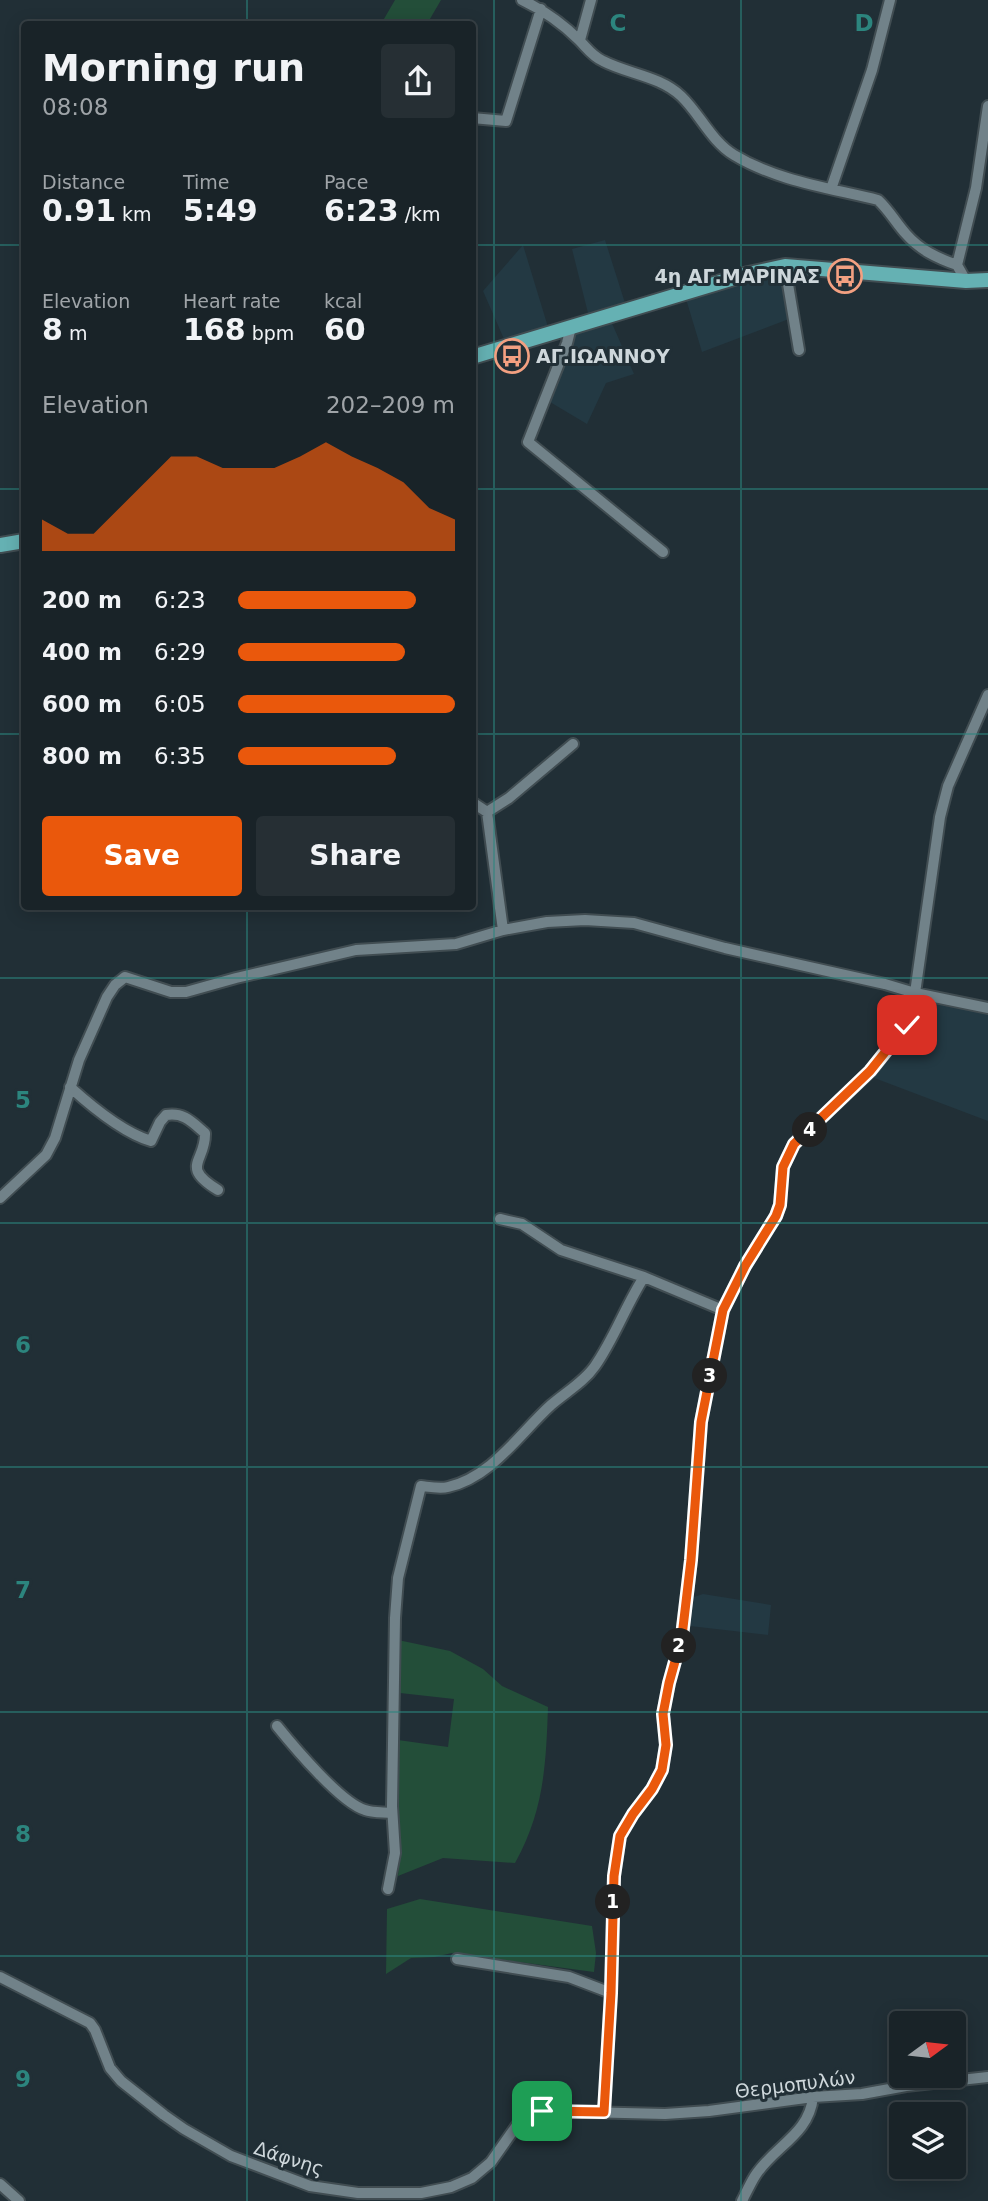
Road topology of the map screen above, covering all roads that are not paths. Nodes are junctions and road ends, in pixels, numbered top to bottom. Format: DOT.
graph roads {
  1 [pos="522,0"];
  2 [pos="591,0"];
  3 [pos="890,0"];
  4 [pos="541,9"];
  5 [pos="580,40"];
  6 [pos="988,106"];
  7 [pos="476,118"];
  8 [pos="831,189"];
  9 [pos="957,265"];
  10 [pos="785,266"];
  11 [pos="988,280"];
  12 [pos="966,281"];
  13 [pos="571,327"];
  14 [pos="799,350"];
  15 [pos="476,356"];
  16 [pos="21,542"];
  17 [pos="0,545"];
  18 [pos="663,552"];
  19 [pos="988,695"];
  20 [pos="573,744"];
  21 [pos="476,805"];
  22 [pos="487,812"];
  23 [pos="503,930"];
  24 [pos="915,993"];
  25 [pos="988,1008"];
  26 [pos="70,1087"];
  27 [pos="218,1190"];
  28 [pos="0,1198"];
  29 [pos="500,1219"];
  30 [pos="643,1277"];
  31 [pos="723,1310"];
  32 [pos="277,1726"];
  33 [pos="393,1813"];
  34 [pos="388,1889"];
  35 [pos="457,1959"];
  36 [pos="0,1977"];
  37 [pos="611,1993"];
  38 [pos="988,2077"];
  39 [pos="813,2097"];
  40 [pos="604,2112"];
  41 [pos="0,2184"];
  42 [pos="19,2201"];
  43 [pos="742,2201"];
  1 -- 4 [label="street"];
  2 -- 5 [label="street"];
  3 -- 8 [label="street"];
  4 -- 5 [label="street"];
  4 -- 7 [label="street"];
  5 -- 8 [label="street"];
  6 -- 9 [label="street"];
  8 -- 9 [label="street"];
  9 -- 12 [label="street"];
  10 -- 12 [label="main road"];
  10 -- 13 [label="main road"];
  10 -- 14 [label="street"];
  11 -- 12 [label="main road"];
  13 -- 15 [label="main road"];
  13 -- 18 [label="street"];
  16 -- 17 [label="main road"];
  19 -- 24 [label="street"];
  20 -- 22 [label="street"];
  21 -- 22 [label="street"];
  22 -- 23 [label="street"];
  23 -- 24 [label="street"];
  23 -- 26 [label="street"];
  24 -- 25 [label="street"];
  24 -- 31 [label="street"];
  26 -- 27 [label="street"];
  26 -- 28 [label="street"];
  29 -- 30 [label="street"];
  30 -- 31 [label="street"];
  30 -- 33 [label="street"];
  31 -- 37 [label="street"];
  32 -- 33 [label="street"];
  33 -- 34 [label="street"];
  35 -- 37 [label="street"];
  36 -- 40 [label="street, Δάφνης"];
  37 -- 40 [label="street"];
  38 -- 39 [label="street, Θερμοπυλών"];
  39 -- 40 [label="street, Θερμοπυλών"];
  39 -- 43 [label="street"];
  41 -- 42 [label="street"];
}
